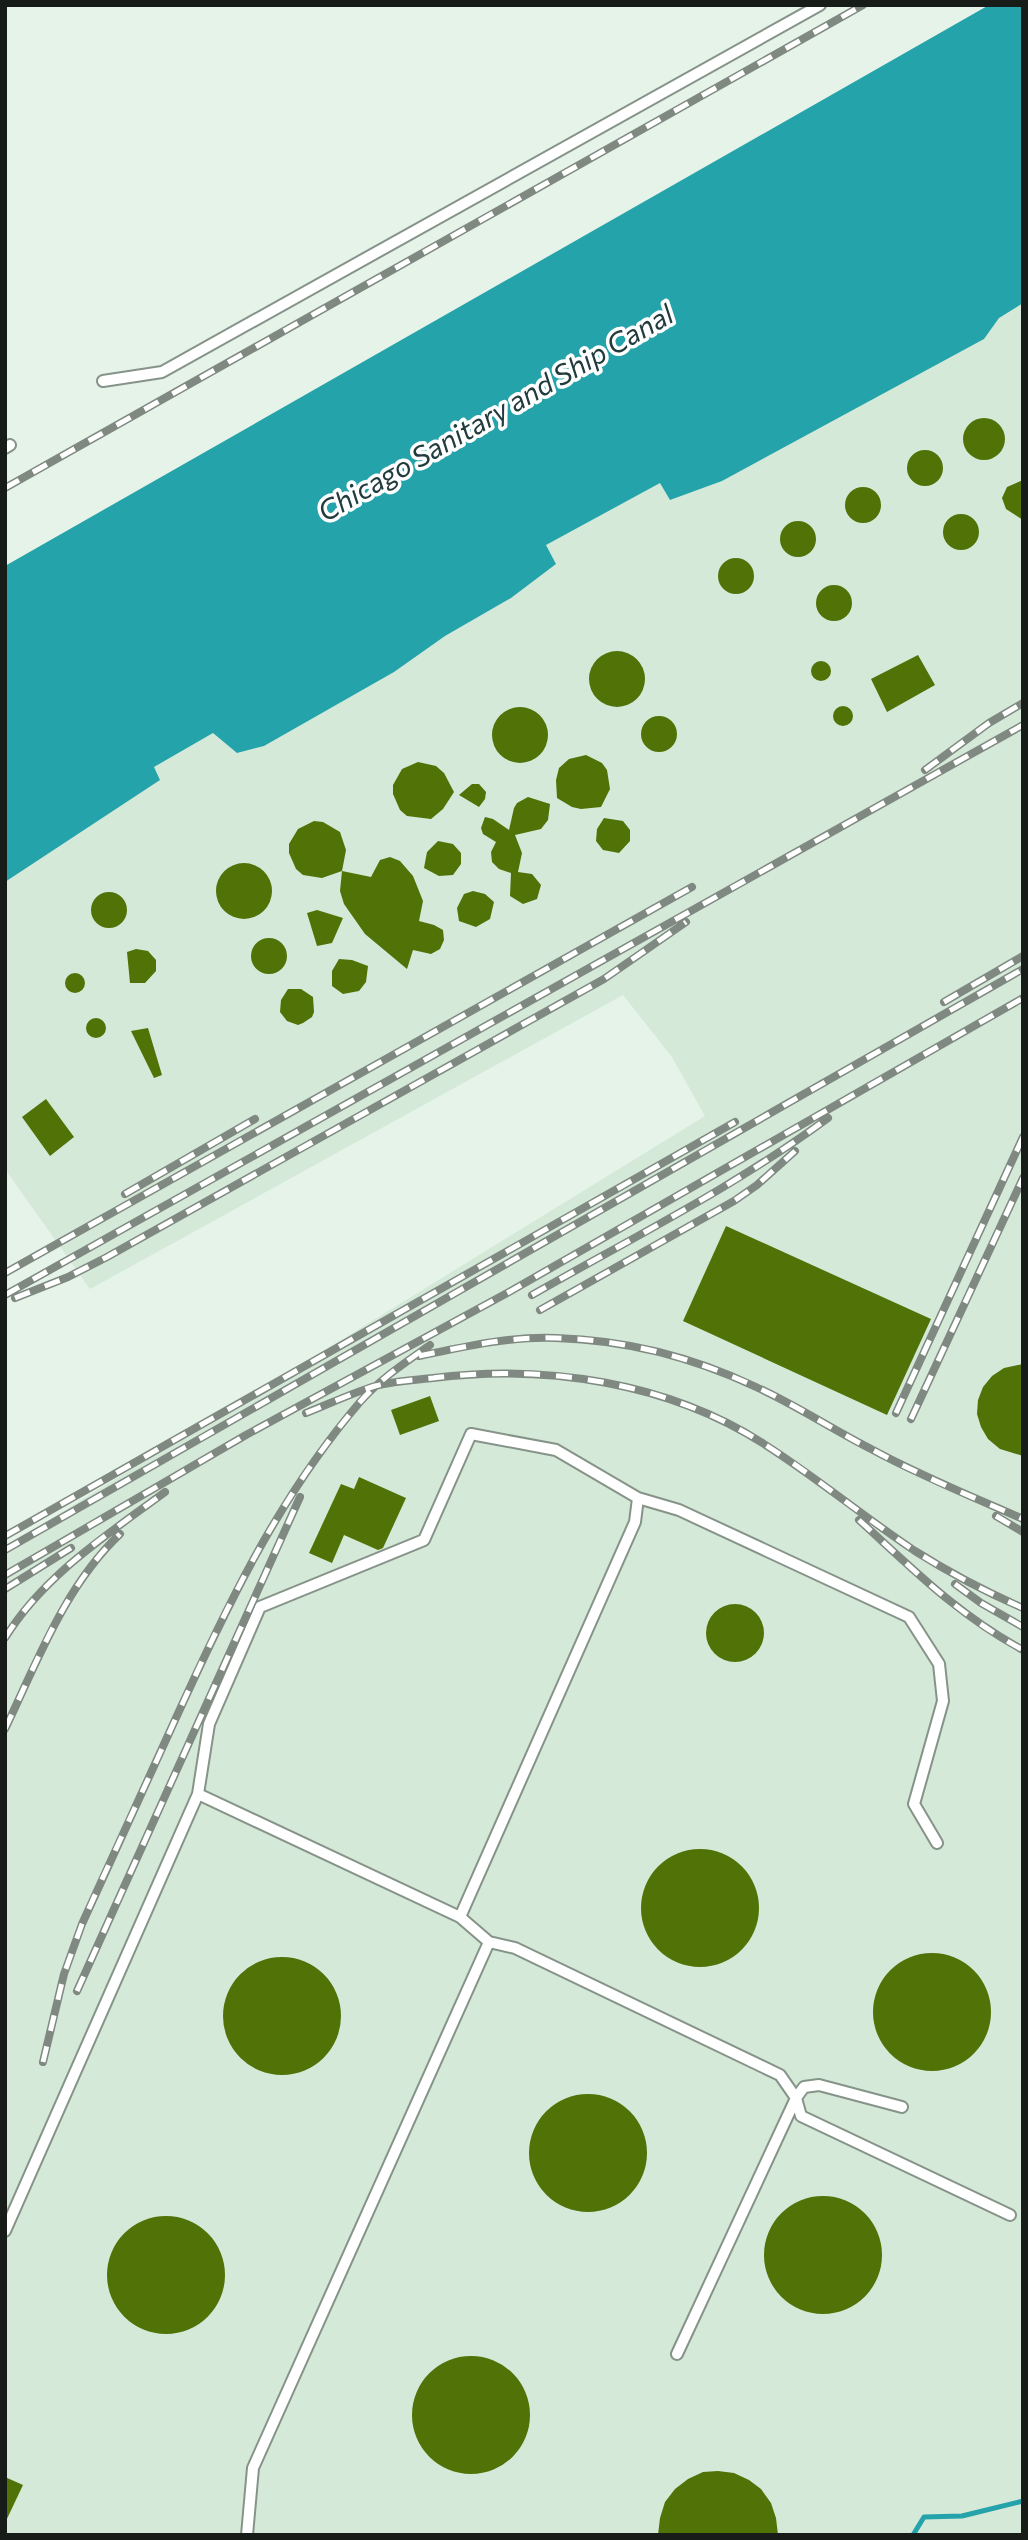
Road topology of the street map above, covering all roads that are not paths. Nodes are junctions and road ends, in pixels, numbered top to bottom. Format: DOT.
graph roads {
  1 [pos="820,5"];
  2 [pos="103,381"];
  3 [pos="638,1497"];
  4 [pos="198,1794"];
  5 [pos="937,1843"];
  6 [pos="460,1917"];
  7 [pos="489,1942"];
  8 [pos="796,2098"];
  9 [pos="902,2107"];
  10 [pos="1010,2215"];
  11 [pos="5,2231"];
  12 [pos="677,2354"];
  13 [pos="247,2535"];
  1 -- 2 [label="lane"];
  3 -- 4 [label="lane"];
  3 -- 5 [label="lane"];
  3 -- 6 [label="lane"];
  4 -- 6 [label="lane"];
  4 -- 11 [label="lane"];
  6 -- 7 [label="lane"];
  7 -- 8 [label="lane"];
  7 -- 13 [label="lane"];
  8 -- 9 [label="lane"];
  8 -- 10 [label="lane"];
  8 -- 12 [label="lane"];
}
